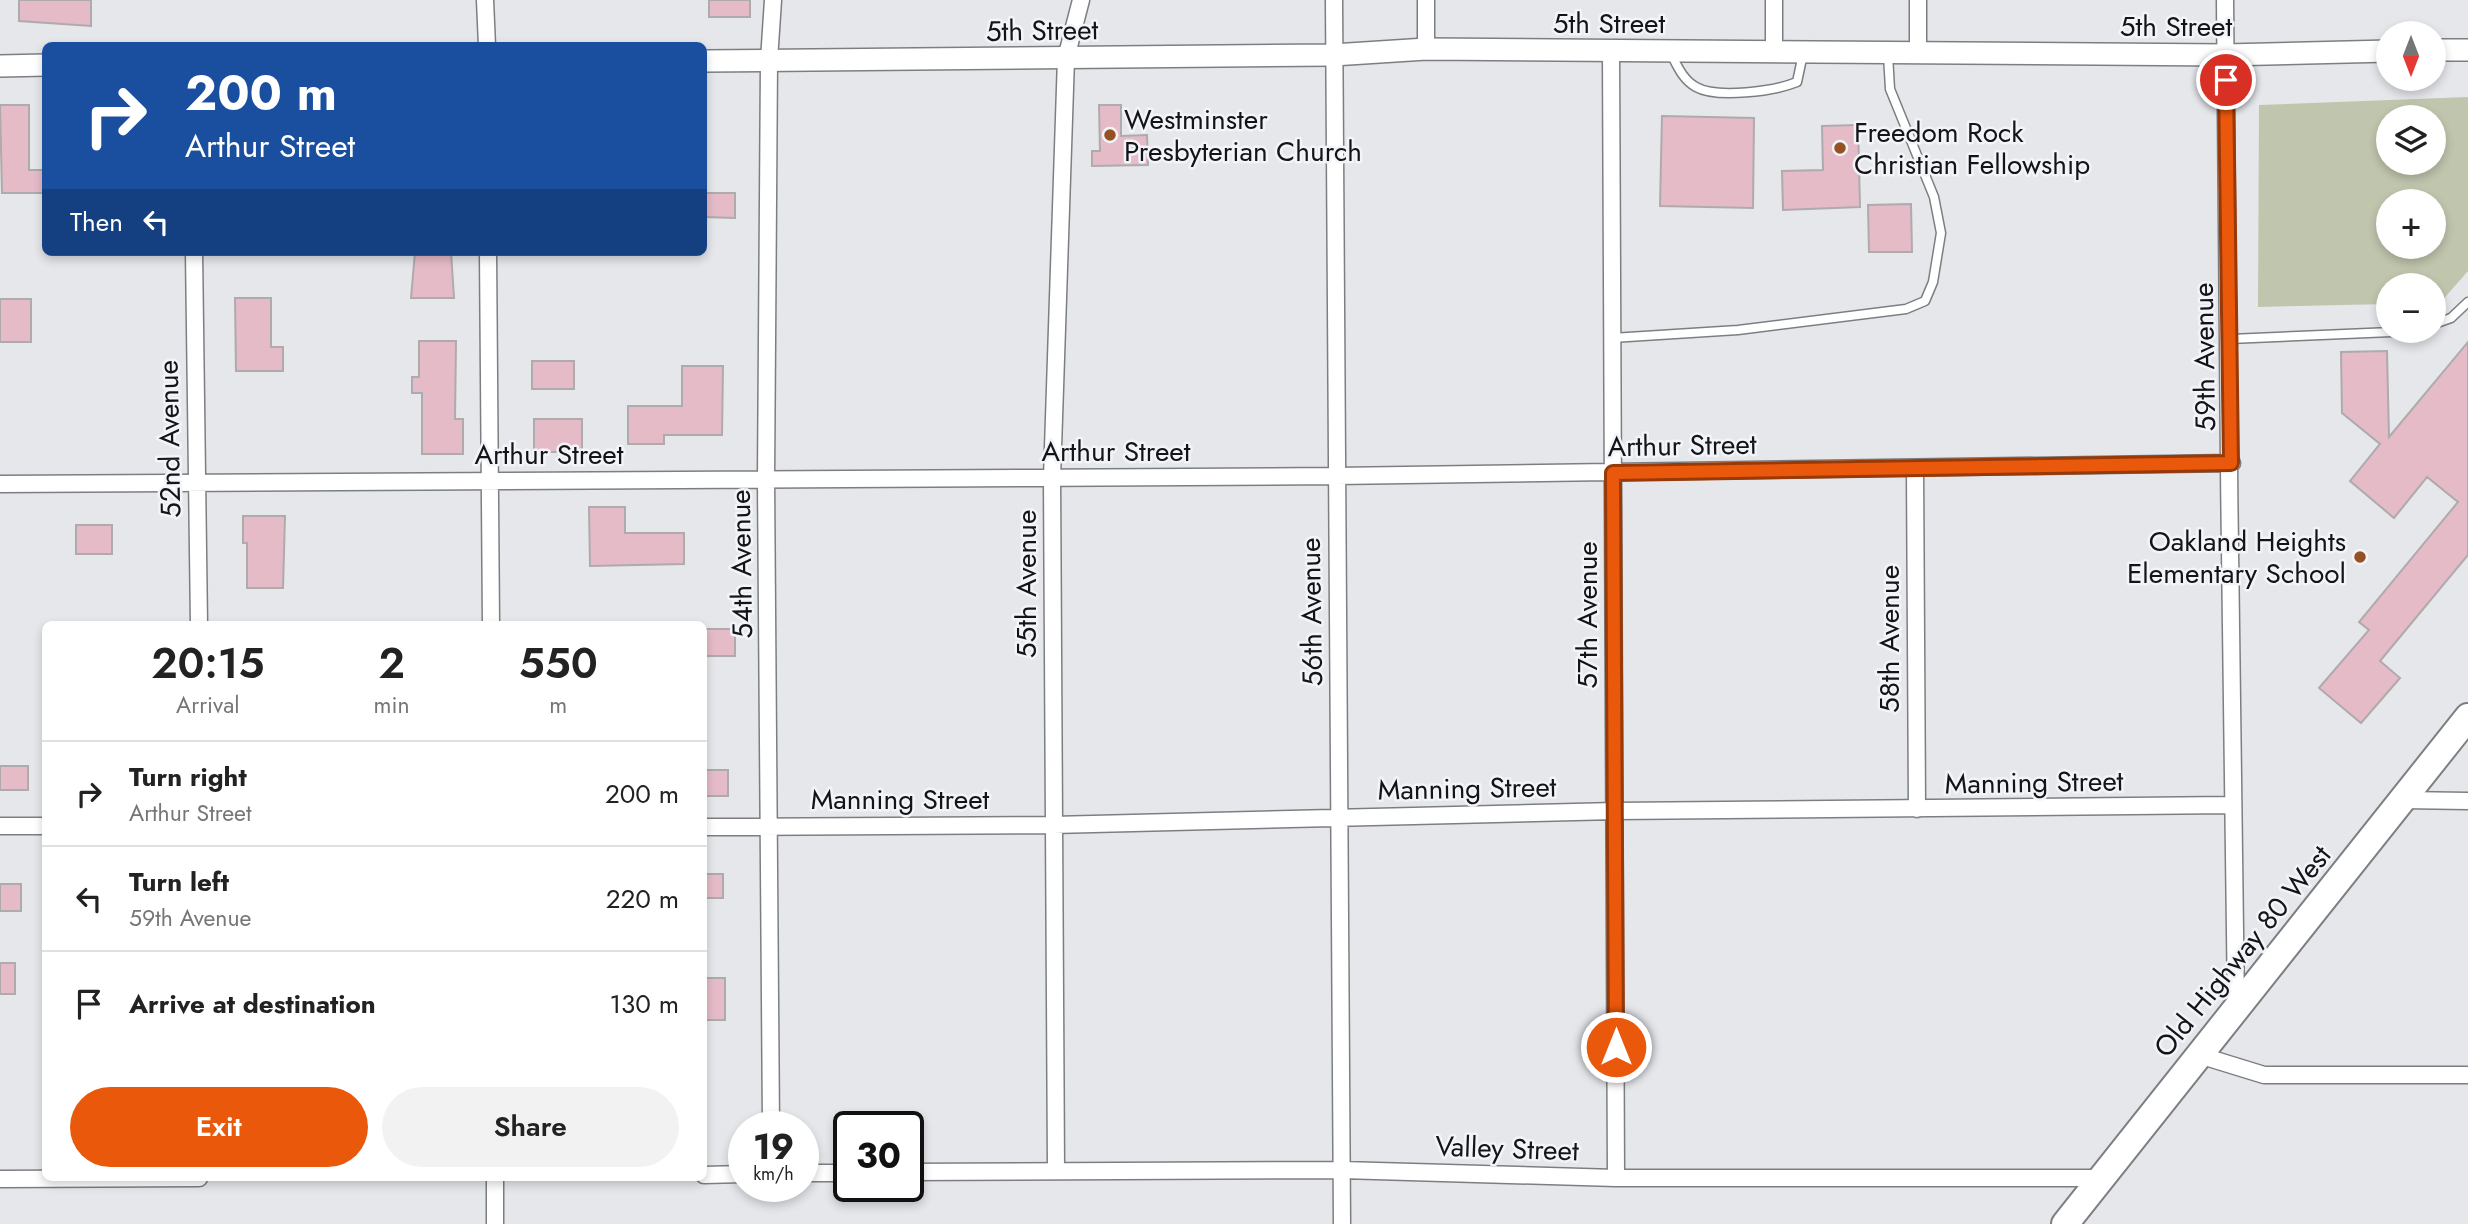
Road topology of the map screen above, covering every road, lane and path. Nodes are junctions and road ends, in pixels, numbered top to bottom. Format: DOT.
graph roads {
  1 [pos="485,0"];
  2 [pos="773,0"];
  3 [pos="1081,0"];
  4 [pos="1334,0"];
  5 [pos="1426,0"];
  6 [pos="1774,0"];
  7 [pos="1918,0"];
  8 [pos="2225,0"];
  9 [pos="487,42"];
  10 [pos="1426,49"];
  11 [pos="2446,50"];
  12 [pos="2468,50"];
  13 [pos="1774,51"];
  14 [pos="1803,51"];
  15 [pos="2376,51"];
  16 [pos="1611,52"];
  17 [pos="1670,52"];
  18 [pos="1888,52"];
  19 [pos="1918,52"];
  20 [pos="1333,55"];
  21 [pos="2226,55"];
  22 [pos="1066,58"];
  23 [pos="769,60"];
  24 [pos="707,61"];
  25 [pos="42,65"];
  26 [pos="0,66"];
  27 [pos="194,256"];
  28 [pos="488,256"];
  29 [pos="2468,302"];
  30 [pos="2446,320"];
  31 [pos="2376,333"];
  32 [pos="1612,338"];
  33 [pos="2230,339"];
  34 [pos="2231,463"];
  35 [pos="1915,468"];
  36 [pos="1613,473"];
  37 [pos="1336,476"];
  38 [pos="1052,478"];
  39 [pos="766,480"];
  40 [pos="489,481"];
  41 [pos="0,484"];
  42 [pos="196,485"];
  43 [pos="199,621"];
  44 [pos="491,621"];
  45 [pos="2468,716"];
  46 [pos="2403,800"];
  47 [pos="2468,801"];
  48 [pos="2231,805"];
  49 [pos="1917,809"];
  50 [pos="1615,811"];
  51 [pos="1339,816"];
  52 [pos="1053,825"];
  53 [pos="0,826"];
  54 [pos="42,826"];
  55 [pos="771,826"];
  56 [pos="707,827"];
  57 [pos="2236,1007"];
  58 [pos="2199,1055"];
  59 [pos="2468,1075"];
  60 [pos="771,1111"];
  61 [pos="1056,1170"];
  62 [pos="1342,1170"];
  63 [pos="924,1172"];
  64 [pos="728,1174"];
  65 [pos="707,1175"];
  66 [pos="1616,1178"];
  67 [pos="2104,1178"];
  68 [pos="0,1179"];
  69 [pos="42,1179"];
  70 [pos="495,1181"];
  71 [pos="495,1224"];
  72 [pos="1342,1224"];
  73 [pos="2065,1224"];
  1 -- 9 [label="street"];
  2 -- 23 [label="street, 54th Avenue"];
  3 -- 22 [label="street, 55th Avenue"];
  4 -- 20 [label="street, 56th Avenue"];
  5 -- 10 [label="street"];
  6 -- 13 [label="street"];
  7 -- 19 [label="street"];
  8 -- 21 [label="street, 59th Avenue"];
  10 -- 16 [label="street, 5th Street"];
  10 -- 20 [label="street, 5th Street"];
  11 -- 12 [label="street"];
  13 -- 14 [label="street, 5th Street"];
  13 -- 17 [label="street, 5th Street"];
  14 -- 17 [label="lane"];
  14 -- 18 [label="street, 5th Street"];
  15 -- 21 [label="street, 5th Street"];
  16 -- 17 [label="street, 5th Street"];
  16 -- 32 [label="street, 57th Avenue"];
  18 -- 19 [label="street, 5th Street"];
  18 -- 32 [label="lane"];
  19 -- 21 [label="street, 5th Street"];
  20 -- 22 [label="street, 5th Street"];
  20 -- 37 [label="street, 56th Avenue"];
  21 -- 33 [label="street, 59th Avenue"];
  22 -- 23 [label="street, 5th Street"];
  22 -- 38 [label="street, 55th Avenue"];
  23 -- 24 [label="street, 5th Street"];
  23 -- 39 [label="street, 54th Avenue"];
  25 -- 26 [label="street"];
  27 -- 42 [label="street, 52nd Avenue"];
  28 -- 40 [label="street"];
  29 -- 30 [label="lane"];
  31 -- 33 [label="lane"];
  32 -- 36 [label="street, 57th Avenue"];
  33 -- 34 [label="street, 59th Avenue"];
  34 -- 35 [label="street, Arthur Street"];
  34 -- 48 [label="street, 59th Avenue"];
  35 -- 36 [label="street, Arthur Street"];
  35 -- 49 [label="street, 58th Avenue"];
  36 -- 37 [label="street, Arthur Street"];
  36 -- 50 [label="street, 57th Avenue"];
  37 -- 38 [label="street, Arthur Street"];
  37 -- 51 [label="street, 56th Avenue"];
  38 -- 39 [label="street, Arthur Street"];
  38 -- 52 [label="street, 55th Avenue"];
  39 -- 40 [label="street, Arthur Street"];
  39 -- 55 [label="street, 54th Avenue"];
  40 -- 42 [label="street, Arthur Street"];
  40 -- 44 [label="street"];
  41 -- 42 [label="street, Arthur Street"];
  42 -- 43 [label="street, 52nd Avenue"];
  45 -- 46 [label="main road, Old Highway 80 West"];
  46 -- 47 [label="street"];
  46 -- 57 [label="main road, Old Highway 80 West"];
  48 -- 49 [label="street, Manning Street"];
  48 -- 57 [label="street, 59th Avenue"];
  49 -- 50 [label="street, Manning Street"];
  50 -- 51 [label="street, Manning Street"];
  50 -- 66 [label="street, 57th Avenue"];
  51 -- 52 [label="street, Manning Street"];
  51 -- 62 [label="street, 56th Avenue"];
  52 -- 55 [label="street, Manning Street"];
  52 -- 61 [label="street, 55th Avenue"];
  53 -- 54 [label="street"];
  55 -- 56 [label="street, Manning Street"];
  55 -- 60 [label="street, 54th Avenue"];
  57 -- 58 [label="main road, Old Highway 80 West"];
  58 -- 59 [label="street"];
  58 -- 67 [label="main road, Old Highway 80 West"];
  61 -- 62 [label="street, Valley Street"];
  61 -- 63 [label="street, Valley Street"];
  62 -- 66 [label="street, Valley Street"];
  62 -- 72 [label="street, 56th Avenue"];
  64 -- 65 [label="street"];
  66 -- 67 [label="street, Valley Street"];
  67 -- 73 [label="main road, Old Highway 80 West"];
  68 -- 69 [label="street"];
  70 -- 71 [label="street"];
}
